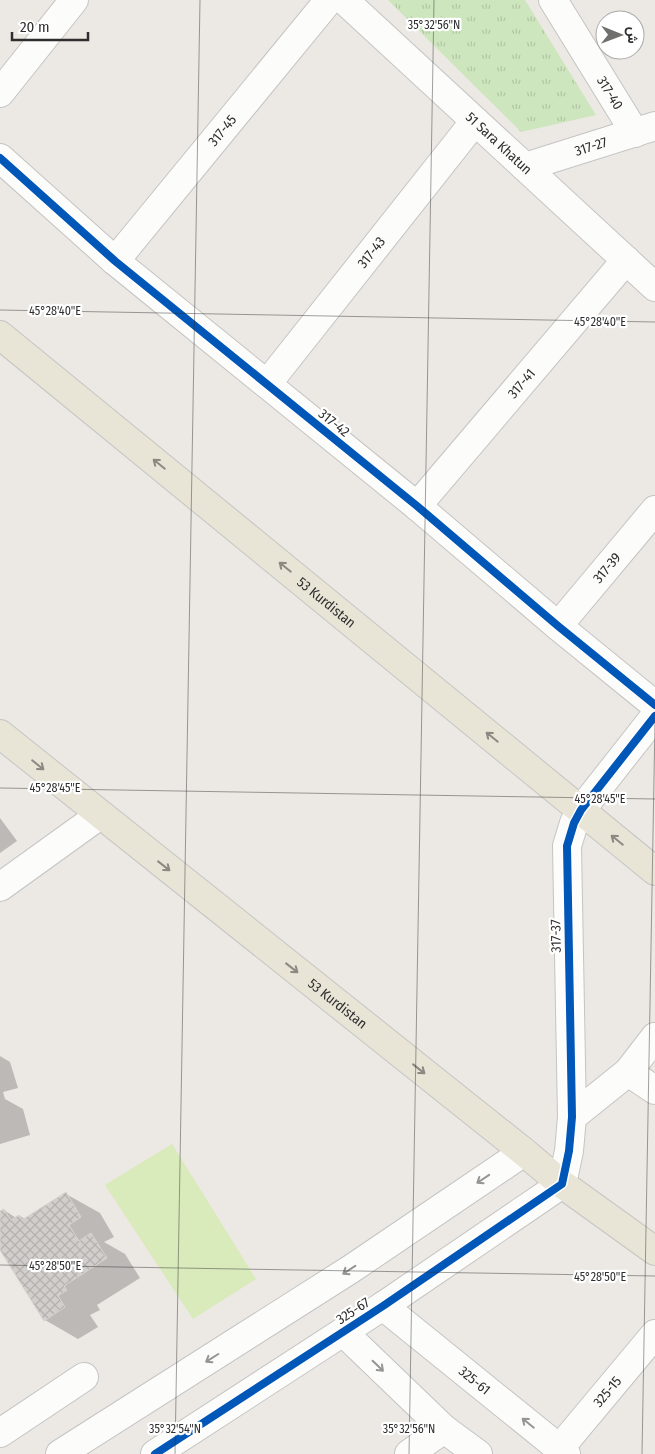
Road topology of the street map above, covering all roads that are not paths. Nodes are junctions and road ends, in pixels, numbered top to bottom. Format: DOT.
graph roads {
  1 [pos="74,0"];
  2 [pos="329,0"];
  3 [pos="344,0"];
  4 [pos="553,0"];
  5 [pos="5,75"];
  6 [pos="475,120"];
  7 [pos="645,130"];
  8 [pos="0,158"];
  9 [pos="525,167"];
  10 [pos="626,260"];
  11 [pos="115,261"];
  12 [pos="655,286"];
  13 [pos="0,335"];
  14 [pos="267,384"];
  15 [pos="417,506"];
  16 [pos="655,510"];
  17 [pos="558,626"];
  18 [pos="655,705"];
  19 [pos="655,716"];
  20 [pos="0,734"];
  21 [pos="581,810"];
  22 [pos="100,815"];
  23 [pos="655,870"];
  24 [pos="0,887"];
  25 [pos="655,1037"];
  26 [pos="628,1072"];
  27 [pos="655,1090"];
  28 [pos="572,1117"];
  29 [pos="524,1152"];
  30 [pos="562,1184"];
  31 [pos="655,1251"];
  32 [pos="383,1306"];
  33 [pos="343,1332"];
  34 [pos="655,1334"];
  35 [pos="84,1377"];
  36 [pos="444,1429"];
  37 [pos="0,1433"];
  38 [pos="563,1451"];
  39 [pos="60,1454"];
  40 [pos="155,1454"];
  41 [pos="409,1454"];
  42 [pos="478,1454"];
  1 -- 5 [label="street"];
  2 -- 11 [label="street, 317-45"];
  3 -- 6 [label="street, 51 Sara Khatun"];
  4 -- 7 [label="street, 317-40"];
  6 -- 9 [label="street, 51 Sara Khatun"];
  6 -- 14 [label="street, 317-43"];
  7 -- 9 [label="street, 317-27"];
  8 -- 11 [label="street, 317-42"];
  9 -- 10 [label="street, 51 Sara Khatun"];
  10 -- 12 [label="street, 51 Sara Khatun"];
  10 -- 15 [label="street, 317-41"];
  11 -- 14 [label="street, 317-42"];
  21 -- 13 [label="main road, 53 Kurdistan, one-way"];
  14 -- 15 [label="street, 317-42"];
  15 -- 17 [label="street, 317-42"];
  16 -- 17 [label="street, 317-39"];
  17 -- 18 [label="street, 317-42"];
  19 -- 21 [label="street, 317-37"];
  20 -- 22 [label="main road, 53 Kurdistan, one-way"];
  23 -- 21 [label="main road, 53 Kurdistan, one-way"];
  21 -- 28 [label="street, 317-37"];
  22 -- 24 [label="street"];
  22 -- 29 [label="main road, 53 Kurdistan, one-way"];
  25 -- 26 [label="street"];
  26 -- 27 [label="street"];
  26 -- 28 [label="street"];
  28 -- 30 [label="street, 317-37"];
  29 -- 30 [label="main road, 53 Kurdistan"];
  29 -- 39 [label="street, one-way"];
  30 -- 31 [label="main road, 53 Kurdistan"];
  30 -- 32 [label="street, 325-67"];
  32 -- 33 [label="street, 325-67"];
  38 -- 32 [label="street, 325-61, one-way"];
  33 -- 36 [label="street, one-way"];
  33 -- 40 [label="street, 325-67"];
  34 -- 38 [label="street, 325-15"];
  35 -- 37 [label="street"];
  36 -- 41 [label="street"];
  36 -- 42 [label="street"];
}
